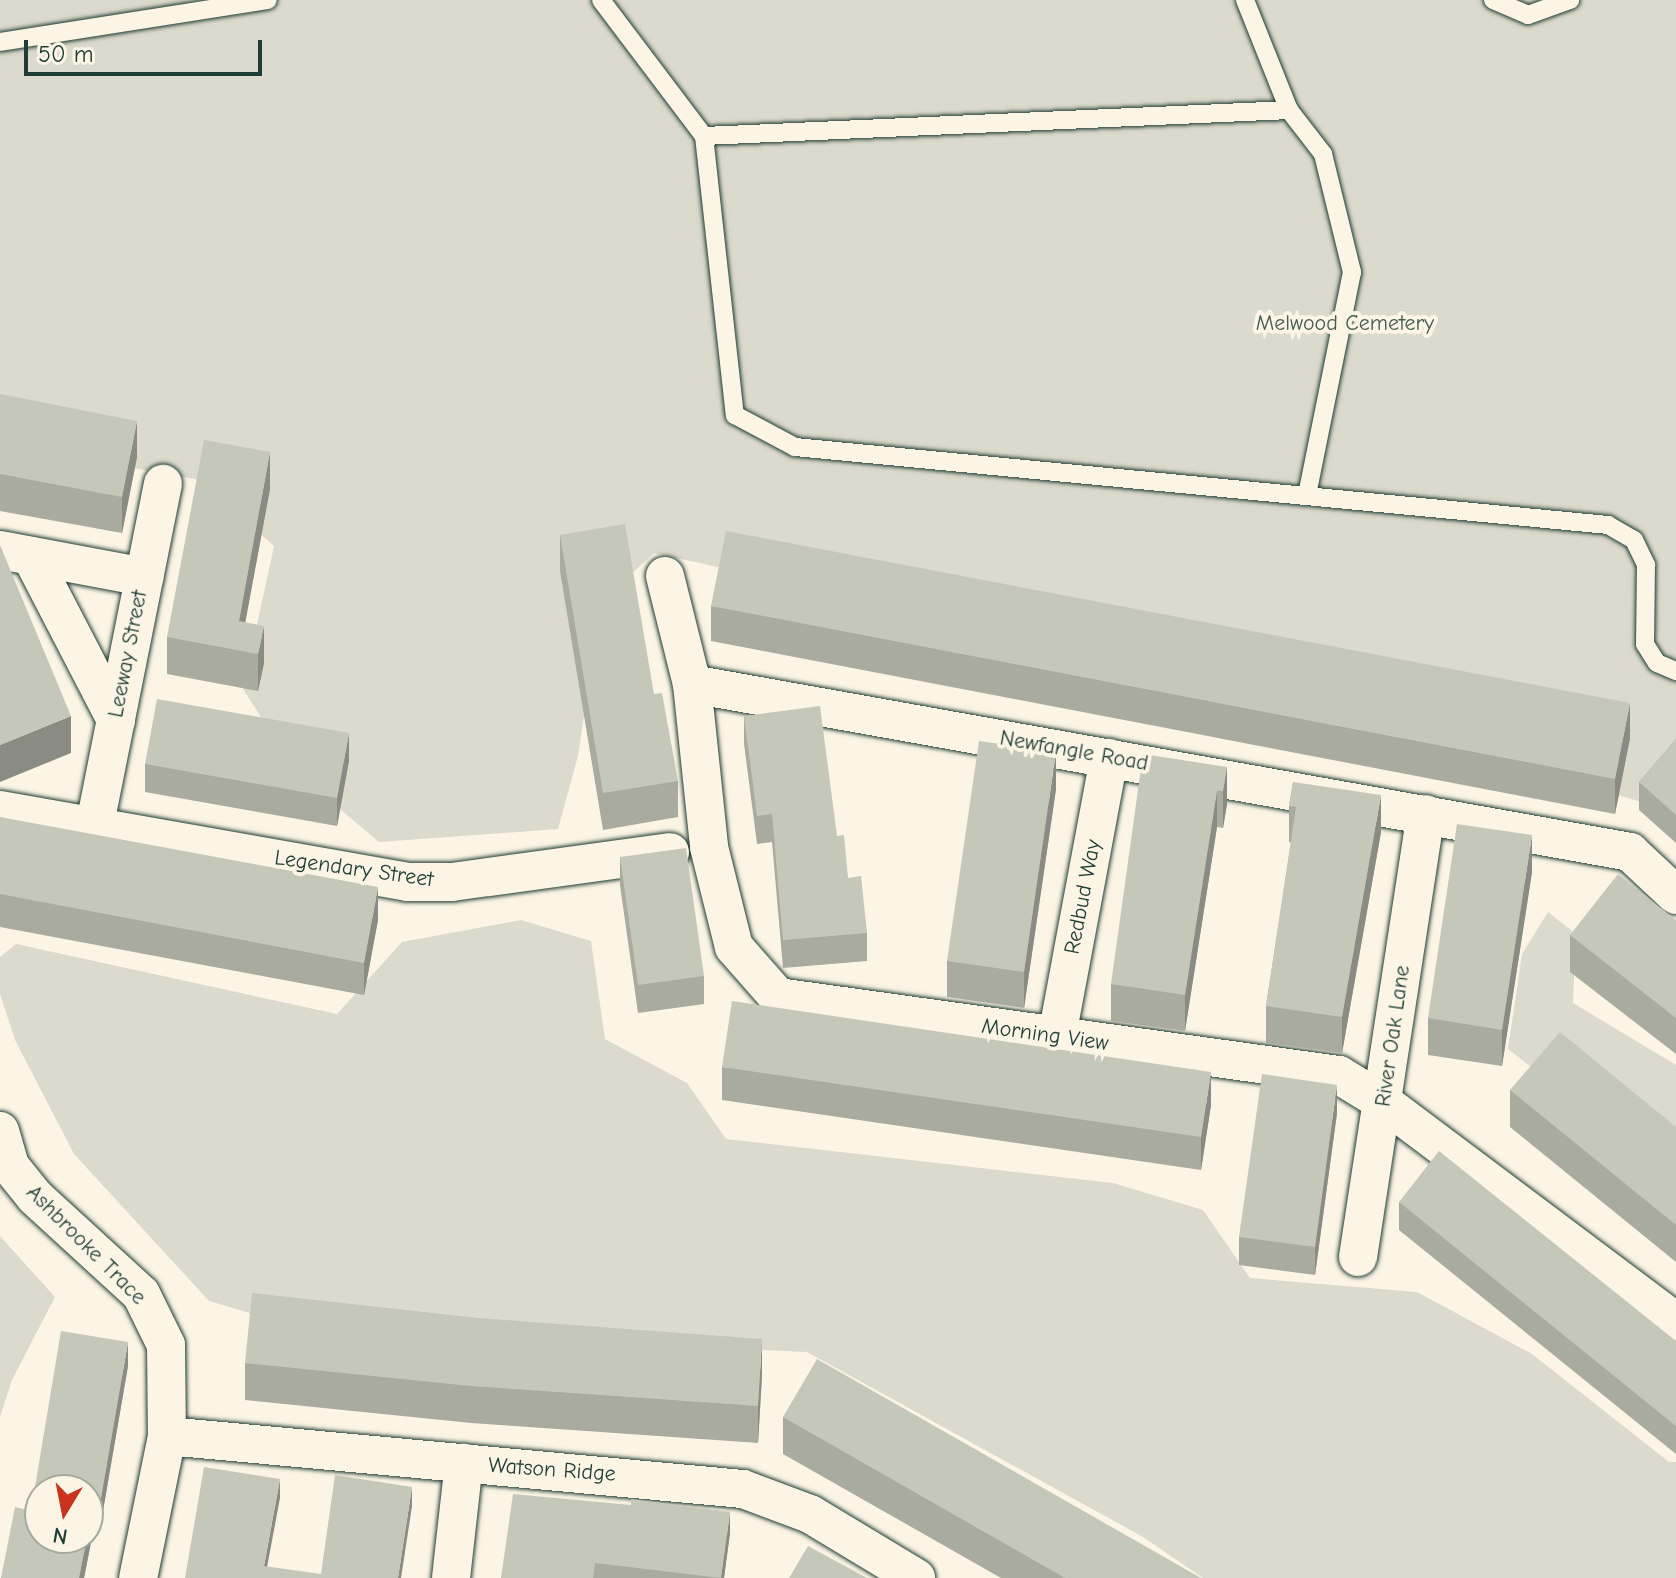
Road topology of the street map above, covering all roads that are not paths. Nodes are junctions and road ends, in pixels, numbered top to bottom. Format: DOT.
graph roads {
  1 [pos="268,0"];
  2 [pos="601,0"];
  3 [pos="1245,0"];
  4 [pos="1493,0"];
  5 [pos="1570,0"];
  6 [pos="0,42"];
  7 [pos="1289,110"];
  8 [pos="704,136"];
  9 [pos="163,484"];
  10 [pos="1307,495"];
  11 [pos="15,553"];
  12 [pos="665,576"];
  13 [pos="144,577"];
  14 [pos="1676,671"];
  15 [pos="692,684"];
  16 [pos="116,720"];
  17 [pos="1109,758"];
  18 [pos="0,810"];
  19 [pos="1426,814"];
  20 [pos="95,824"];
  21 [pos="709,847"];
  22 [pos="1676,895"];
  23 [pos="1057,1036"];
  24 [pos="1383,1102"];
  25 [pos="0,1131"];
  26 [pos="1358,1257"];
  27 [pos="1676,1322"];
  28 [pos="167,1436"];
  29 [pos="464,1463"];
  30 [pos="140,1564"];
  31 [pos="451,1578"];
  32 [pos="916,1578"];
  1 -- 6 [label="lane"];
  2 -- 8 [label="lane"];
  3 -- 7 [label="lane"];
  4 -- 5 [label="lane"];
  7 -- 8 [label="lane"];
  7 -- 10 [label="lane"];
  8 -- 10 [label="lane"];
  9 -- 13 [label="street, Leeway Street"];
  10 -- 14 [label="lane"];
  11 -- 13 [label="street"];
  11 -- 16 [label="street"];
  12 -- 15 [label="street, Morning View"];
  13 -- 16 [label="street, Leeway Street"];
  15 -- 17 [label="street, Newfangle Road"];
  15 -- 21 [label="street, Morning View"];
  16 -- 20 [label="street, Leeway Street"];
  17 -- 19 [label="street, Newfangle Road"];
  17 -- 23 [label="street, Redbud Way"];
  18 -- 20 [label="street, Legendary Street"];
  19 -- 22 [label="street, Newfangle Road"];
  19 -- 24 [label="street, River Oak Lane"];
  20 -- 21 [label="street, Legendary Street"];
  21 -- 23 [label="street, Morning View"];
  23 -- 24 [label="street, Morning View"];
  24 -- 26 [label="street, River Oak Lane"];
  24 -- 27 [label="street, Morning View"];
  25 -- 28 [label="street, Ashbrooke Trace"];
  28 -- 29 [label="street, Watson Ridge"];
  28 -- 30 [label="street, Ashbrooke Trace"];
  29 -- 31 [label="street"];
  29 -- 32 [label="street, Watson Ridge"];
}
